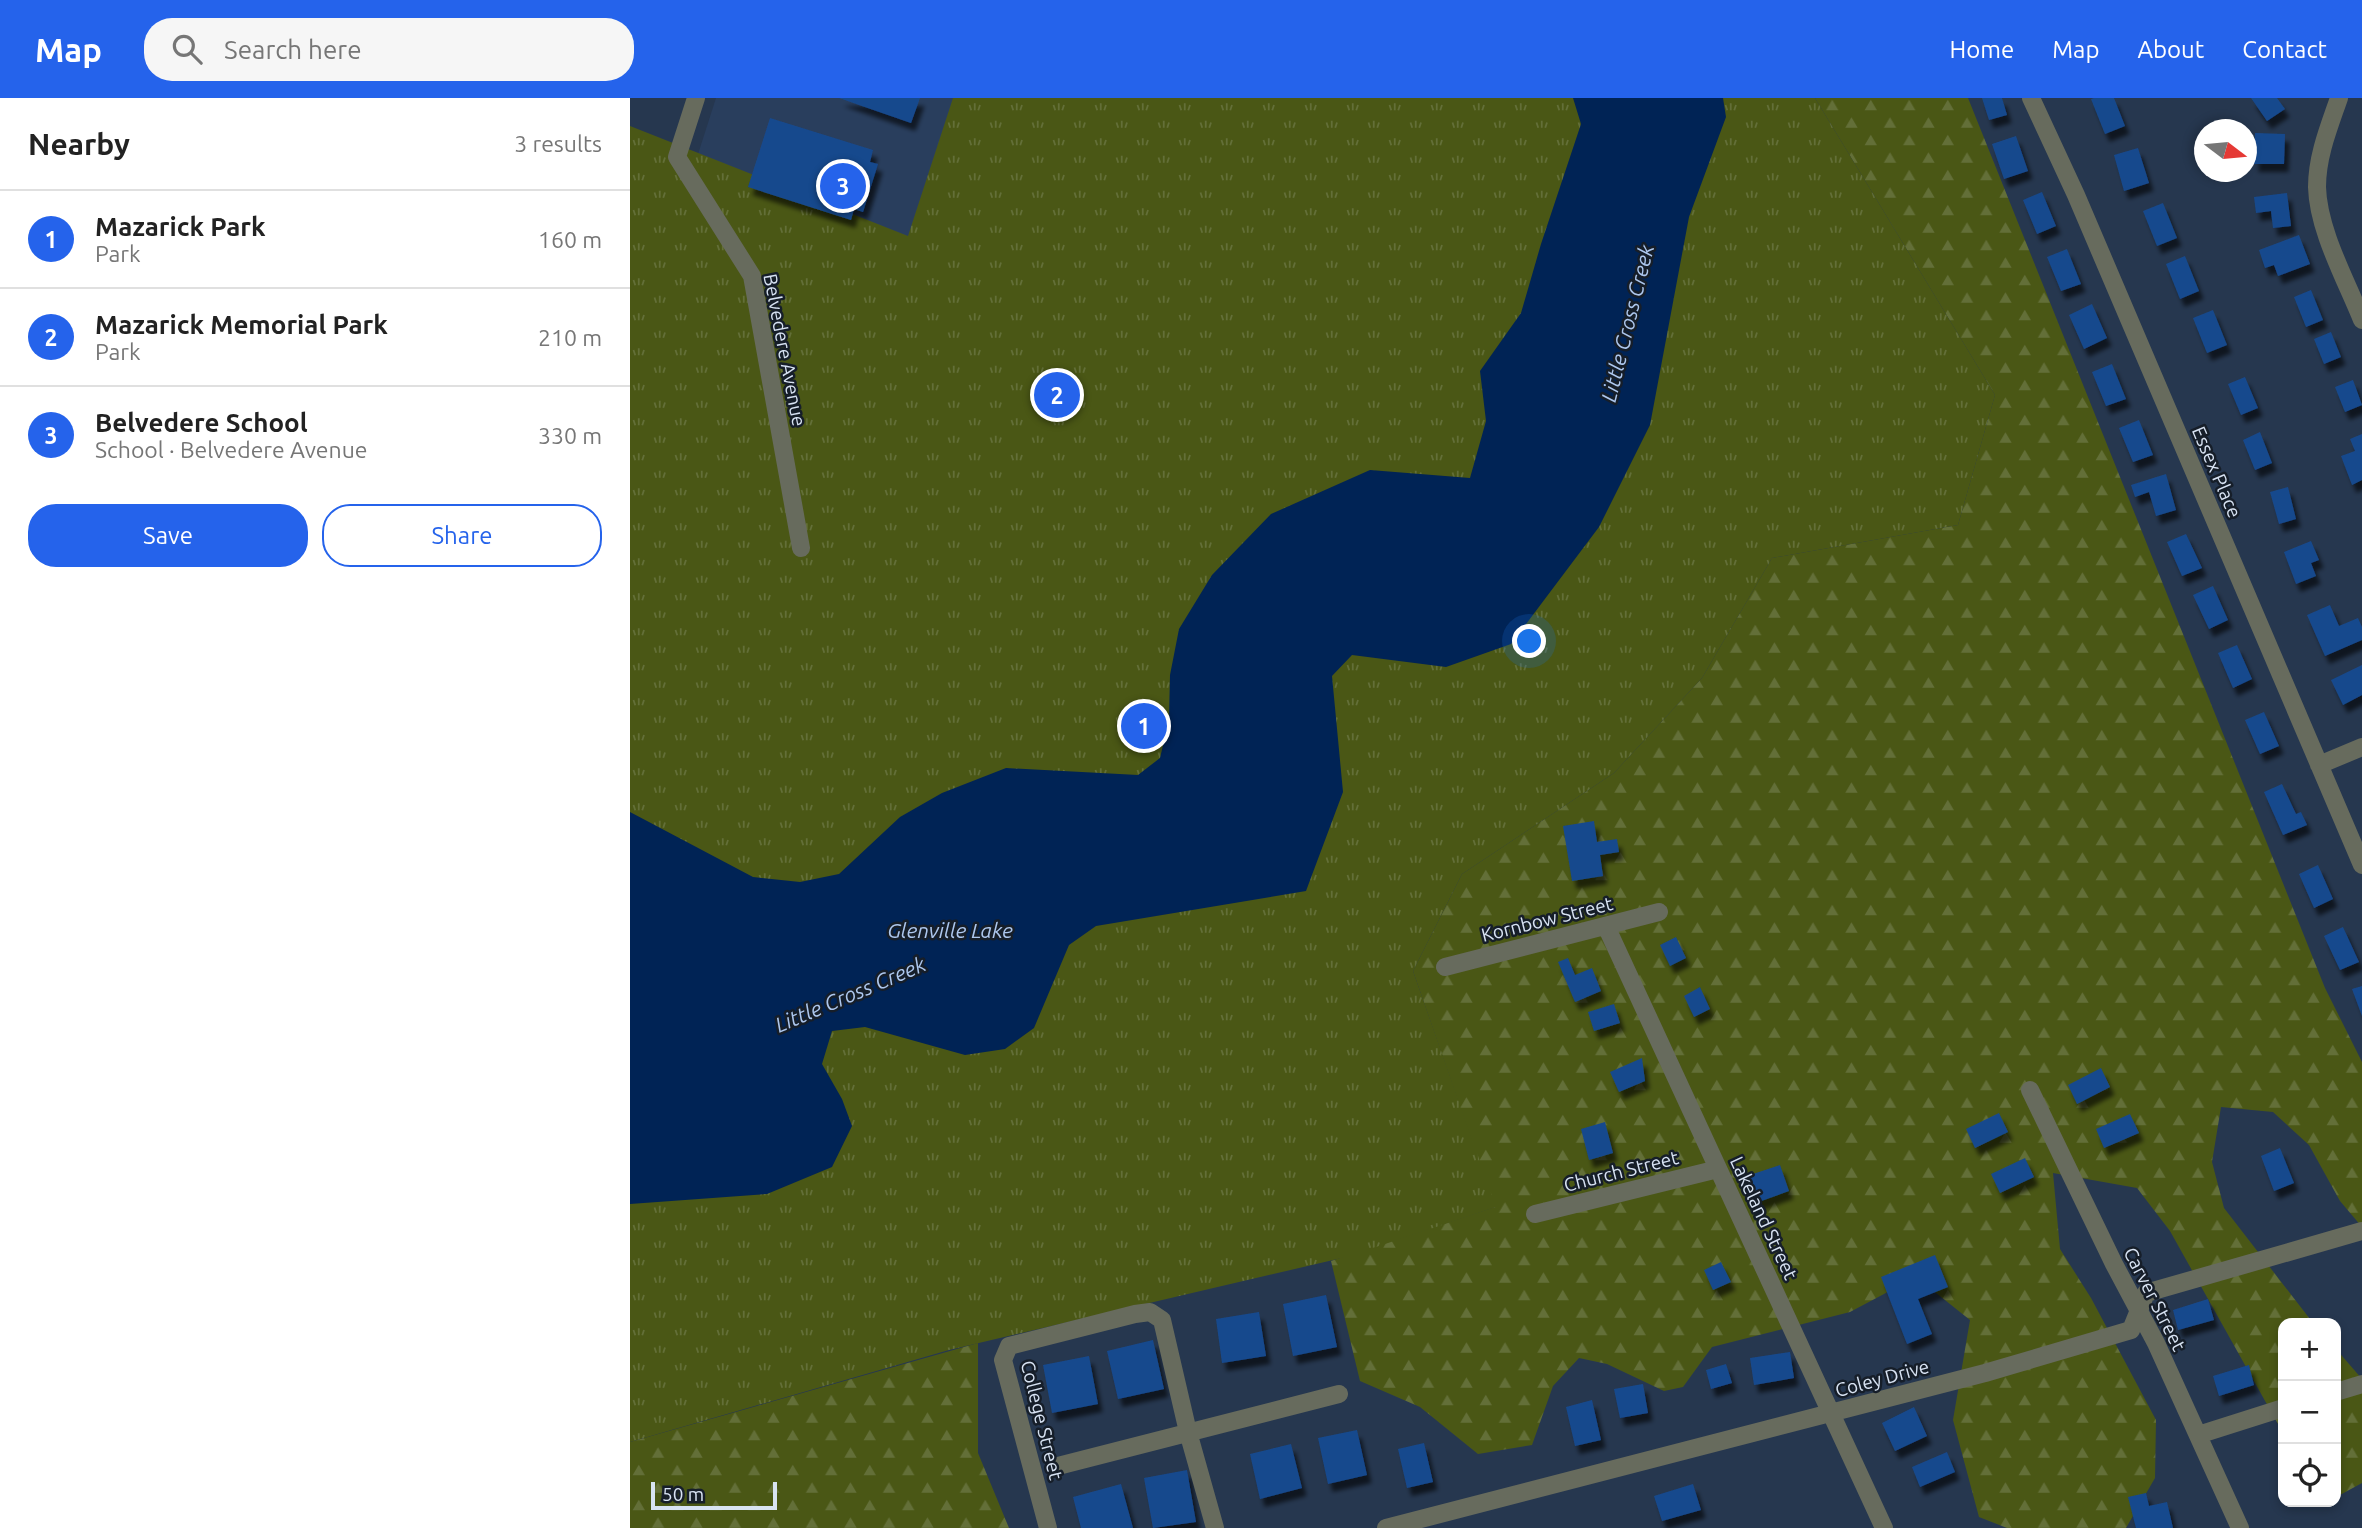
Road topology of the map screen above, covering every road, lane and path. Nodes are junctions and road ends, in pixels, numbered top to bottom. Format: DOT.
graph roads {
  1 [pos="696,98"];
  2 [pos="2031,98"];
  3 [pos="2339,98"];
  4 [pos="2362,320"];
  5 [pos="801,548"];
  6 [pos="2362,747"];
  7 [pos="2319,765"];
  8 [pos="2362,865"];
  9 [pos="1659,912"];
  10 [pos="1606,926"];
  11 [pos="1445,967"];
  12 [pos="2030,1090"];
  13 [pos="1718,1169"];
  14 [pos="1535,1214"];
  15 [pos="2362,1231"];
  16 [pos="2138,1310"];
  17 [pos="2362,1384"];
  18 [pos="2341,1390"];
  19 [pos="1339,1394"];
  20 [pos="2278,1410"];
  21 [pos="1830,1413"];
  22 [pos="1188,1432"];
  23 [pos="2198,1435"];
  24 [pos="1058,1466"];
  25 [pos="1396,1527"];
  26 [pos="1048,1528"];
  27 [pos="1215,1528"];
  28 [pos="1884,1528"];
  29 [pos="2240,1528"];
  1 -- 5 [label="street, Belvedere Avenue"];
  2 -- 7 [label="street, Essex Place"];
  3 -- 4 [label="street"];
  6 -- 7 [label="street"];
  7 -- 8 [label="street, Essex Place"];
  9 -- 10 [label="street, Kornbow Street"];
  10 -- 11 [label="street, Kornbow Street"];
  10 -- 13 [label="street, Lakeland Street"];
  12 -- 16 [label="street, Carver Street"];
  13 -- 14 [label="street, Church Street"];
  13 -- 21 [label="street, Lakeland Street"];
  15 -- 16 [label="street, Coley Drive"];
  16 -- 21 [label="street, Coley Drive"];
  16 -- 23 [label="street, Carver Street"];
  17 -- 18 [label="street"];
  19 -- 22 [label="street"];
  20 -- 23 [label="street"];
  21 -- 25 [label="street, Coley Drive"];
  21 -- 28 [label="street, Lakeland Street"];
  22 -- 24 [label="street"];
  22 -- 26 [label="street, College Street"];
  22 -- 27 [label="street"];
  23 -- 29 [label="street, Carver Street"];
}
